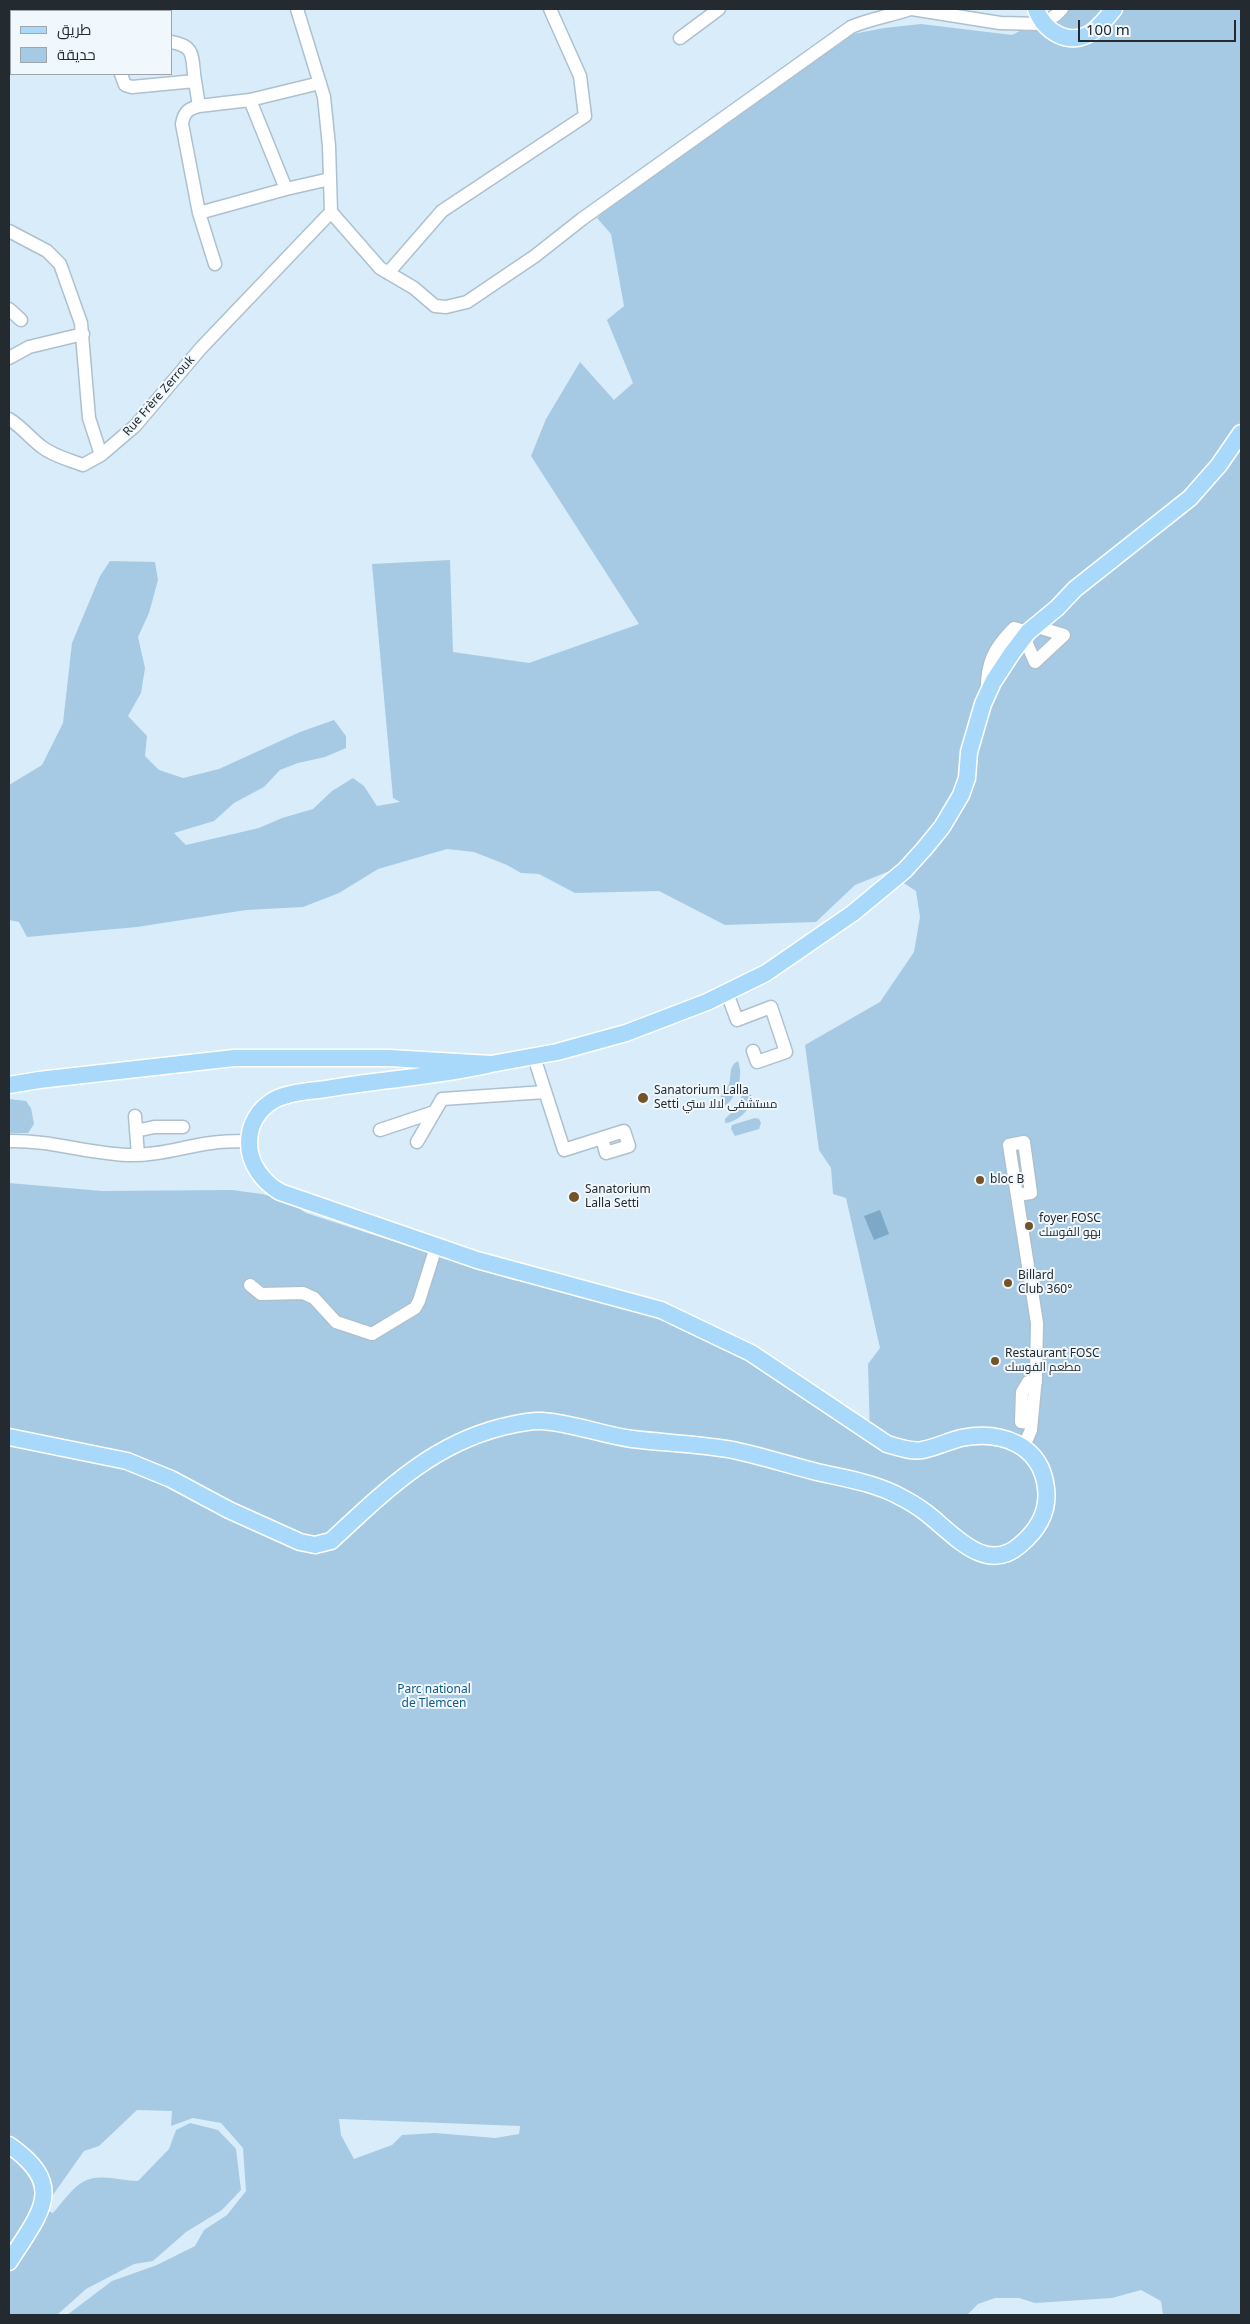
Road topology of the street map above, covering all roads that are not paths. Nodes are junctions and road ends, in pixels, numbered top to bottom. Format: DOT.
graph roads {
  1 [pos="297,9"];
  2 [pos="550,9"];
  3 [pos="719,9"];
  4 [pos="911,9"];
  5 [pos="1062,9"];
  6 [pos="1114,9"];
  7 [pos="1039,16"];
  8 [pos="680,38"];
  9 [pos="172,42"];
  10 [pos="121,75"];
  11 [pos="195,81"];
  12 [pos="320,83"];
  13 [pos="250,100"];
  14 [pos="199,106"];
  15 [pos="330,180"];
  16 [pos="286,189"];
  17 [pos="331,212"];
  18 [pos="199,213"];
  19 [pos="9,231"];
  20 [pos="215,264"];
  21 [pos="388,273"];
  22 [pos="9,310"];
  23 [pos="21,320"];
  24 [pos="82,334"];
  25 [pos="9,358"];
  26 [pos="9,419"];
  27 [pos="1241,433"];
  28 [pos="101,455"];
  29 [pos="727,993"];
  30 [pos="753,1051"];
  31 [pos="534,1057"];
  32 [pos="491,1064"];
  33 [pos="9,1085"];
  34 [pos="545,1092"];
  35 [pos="434,1112"];
  36 [pos="135,1116"];
  37 [pos="183,1127"];
  38 [pos="380,1130"];
  39 [pos="136,1131"];
  40 [pos="602,1138"];
  41 [pos="249,1140"];
  42 [pos="9,1141"];
  43 [pos="418,1142"];
  44 [pos="138,1155"];
  45 [pos="1017,1195"];
  46 [pos="436,1247"];
  47 [pos="250,1285"];
  48 [pos="9,1437"];
  49 [pos="1024,1446"];
  50 [pos="9,2145"];
  51 [pos="9,2262"];
  1 -- 12 [label="street"];
  2 -- 21 [label="street"];
  3 -- 8 [label="street"];
  4 -- 7 [label="street"];
  4 -- 21 [label="street"];
  5 -- 7 [label="street"];
  6 -- 7 [label="main road"];
  9 -- 11 [label="street"];
  10 -- 11 [label="street"];
  11 -- 14 [label="street"];
  12 -- 13 [label="street"];
  12 -- 15 [label="street"];
  13 -- 14 [label="street"];
  13 -- 16 [label="street"];
  14 -- 18 [label="street"];
  15 -- 16 [label="street"];
  15 -- 17 [label="street"];
  16 -- 18 [label="street"];
  17 -- 21 [label="street"];
  17 -- 28 [label="street, Rue Frère Zerrouk"];
  18 -- 20 [label="street"];
  19 -- 24 [label="street"];
  22 -- 23 [label="street"];
  24 -- 25 [label="street"];
  24 -- 28 [label="street"];
  26 -- 28 [label="street"];
  27 -- 29 [label="main road"];
  29 -- 30 [label="street"];
  29 -- 31 [label="main road"];
  31 -- 32 [label="main road"];
  31 -- 34 [label="street"];
  32 -- 33 [label="main road"];
  32 -- 41 [label="main road"];
  34 -- 35 [label="street"];
  34 -- 40 [label="street"];
  35 -- 38 [label="street"];
  35 -- 43 [label="street"];
  36 -- 39 [label="street"];
  37 -- 39 [label="street"];
  39 -- 44 [label="street"];
  41 -- 44 [label="street"];
  41 -- 46 [label="main road"];
  42 -- 44 [label="street"];
  45 -- 49 [label="street"];
  46 -- 47 [label="street"];
  46 -- 49 [label="main road"];
  48 -- 49 [label="main road"];
  50 -- 51 [label="main road"];
}
